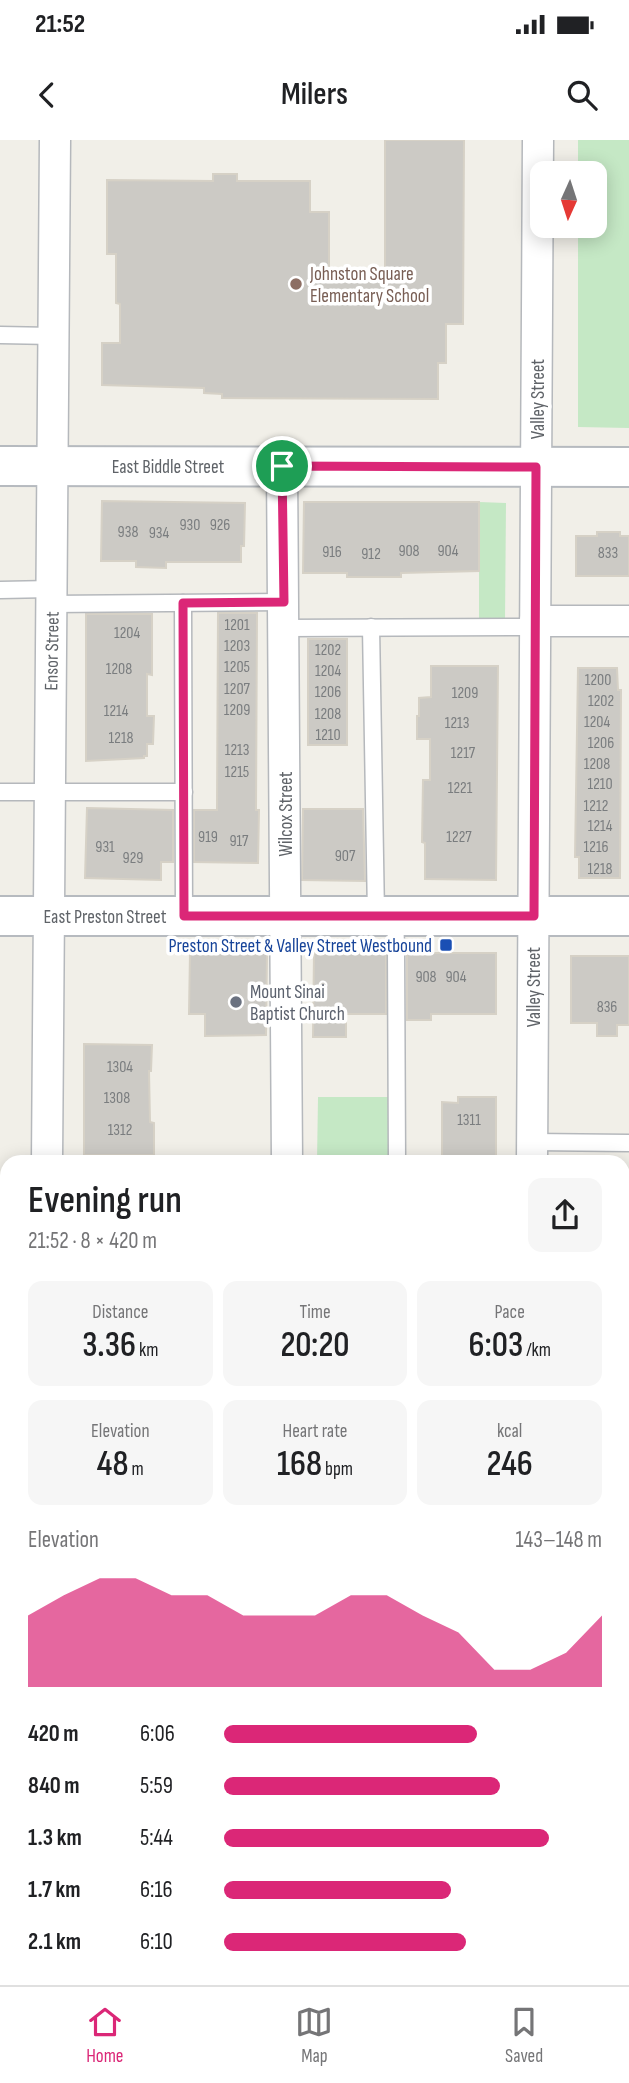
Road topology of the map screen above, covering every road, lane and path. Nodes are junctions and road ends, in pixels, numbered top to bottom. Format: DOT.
graph roads {
  1 [pos="55,140"];
  2 [pos="538,140"];
  3 [pos="0,335"];
  4 [pos="54,337"];
  5 [pos="0,466"];
  6 [pos="52,466"];
  7 [pos="282,466"];
  8 [pos="536,467"];
  9 [pos="629,467"];
  10 [pos="0,590"];
  11 [pos="51,597"];
  12 [pos="183,603"];
  13 [pos="284,615"];
  14 [pos="629,621"];
  15 [pos="535,624"];
  16 [pos="371,627"];
  17 [pos="0,792"];
  18 [pos="184,792"];
  19 [pos="49,793"];
  20 [pos="0,916"];
  21 [pos="48,916"];
  22 [pos="184,916"];
  23 [pos="286,916"];
  24 [pos="385,916"];
  25 [pos="534,916"];
  26 [pos="629,916"];
  27 [pos="629,1143"];
  28 [pos="532,1152"];
  29 [pos="47,1155"];
  30 [pos="288,1155"];
  31 [pos="397,1155"];
  1 -- 4 [label="street, Ensor Street"];
  2 -- 8 [label="street, Valley Street"];
  3 -- 4 [label="lane"];
  4 -- 6 [label="street, Ensor Street"];
  5 -- 6 [label="main road, East Biddle Street"];
  6 -- 7 [label="main road, East Biddle Street"];
  6 -- 11 [label="street, Ensor Street"];
  7 -- 8 [label="main road, East Biddle Street"];
  7 -- 13 [label="street, Wilcox Street"];
  8 -- 9 [label="main road, East Biddle Street"];
  8 -- 15 [label="street, Valley Street"];
  10 -- 11 [label="lane"];
  11 -- 12 [label="lane"];
  11 -- 19 [label="street, Ensor Street"];
  12 -- 13 [label="lane"];
  12 -- 18 [label="lane"];
  13 -- 16 [label="lane"];
  13 -- 23 [label="street, Wilcox Street"];
  14 -- 15 [label="street"];
  15 -- 16 [label="lane"];
  15 -- 25 [label="street, Valley Street"];
  16 -- 24 [label="lane"];
  17 -- 19 [label="lane"];
  18 -- 19 [label="lane"];
  18 -- 22 [label="lane"];
  19 -- 21 [label="street, Ensor Street"];
  20 -- 21 [label="main road, East Preston Street"];
  21 -- 22 [label="main road, East Preston Street"];
  21 -- 29 [label="street, Ensor Street"];
  22 -- 23 [label="main road, East Preston Street"];
  23 -- 24 [label="main road, East Preston Street"];
  23 -- 30 [label="street, Wilcox Street"];
  24 -- 25 [label="main road, East Preston Street"];
  24 -- 31 [label="lane"];
  25 -- 26 [label="main road, East Preston Street"];
  25 -- 28 [label="street, Valley Street"];
  27 -- 28 [label="lane"];
}
